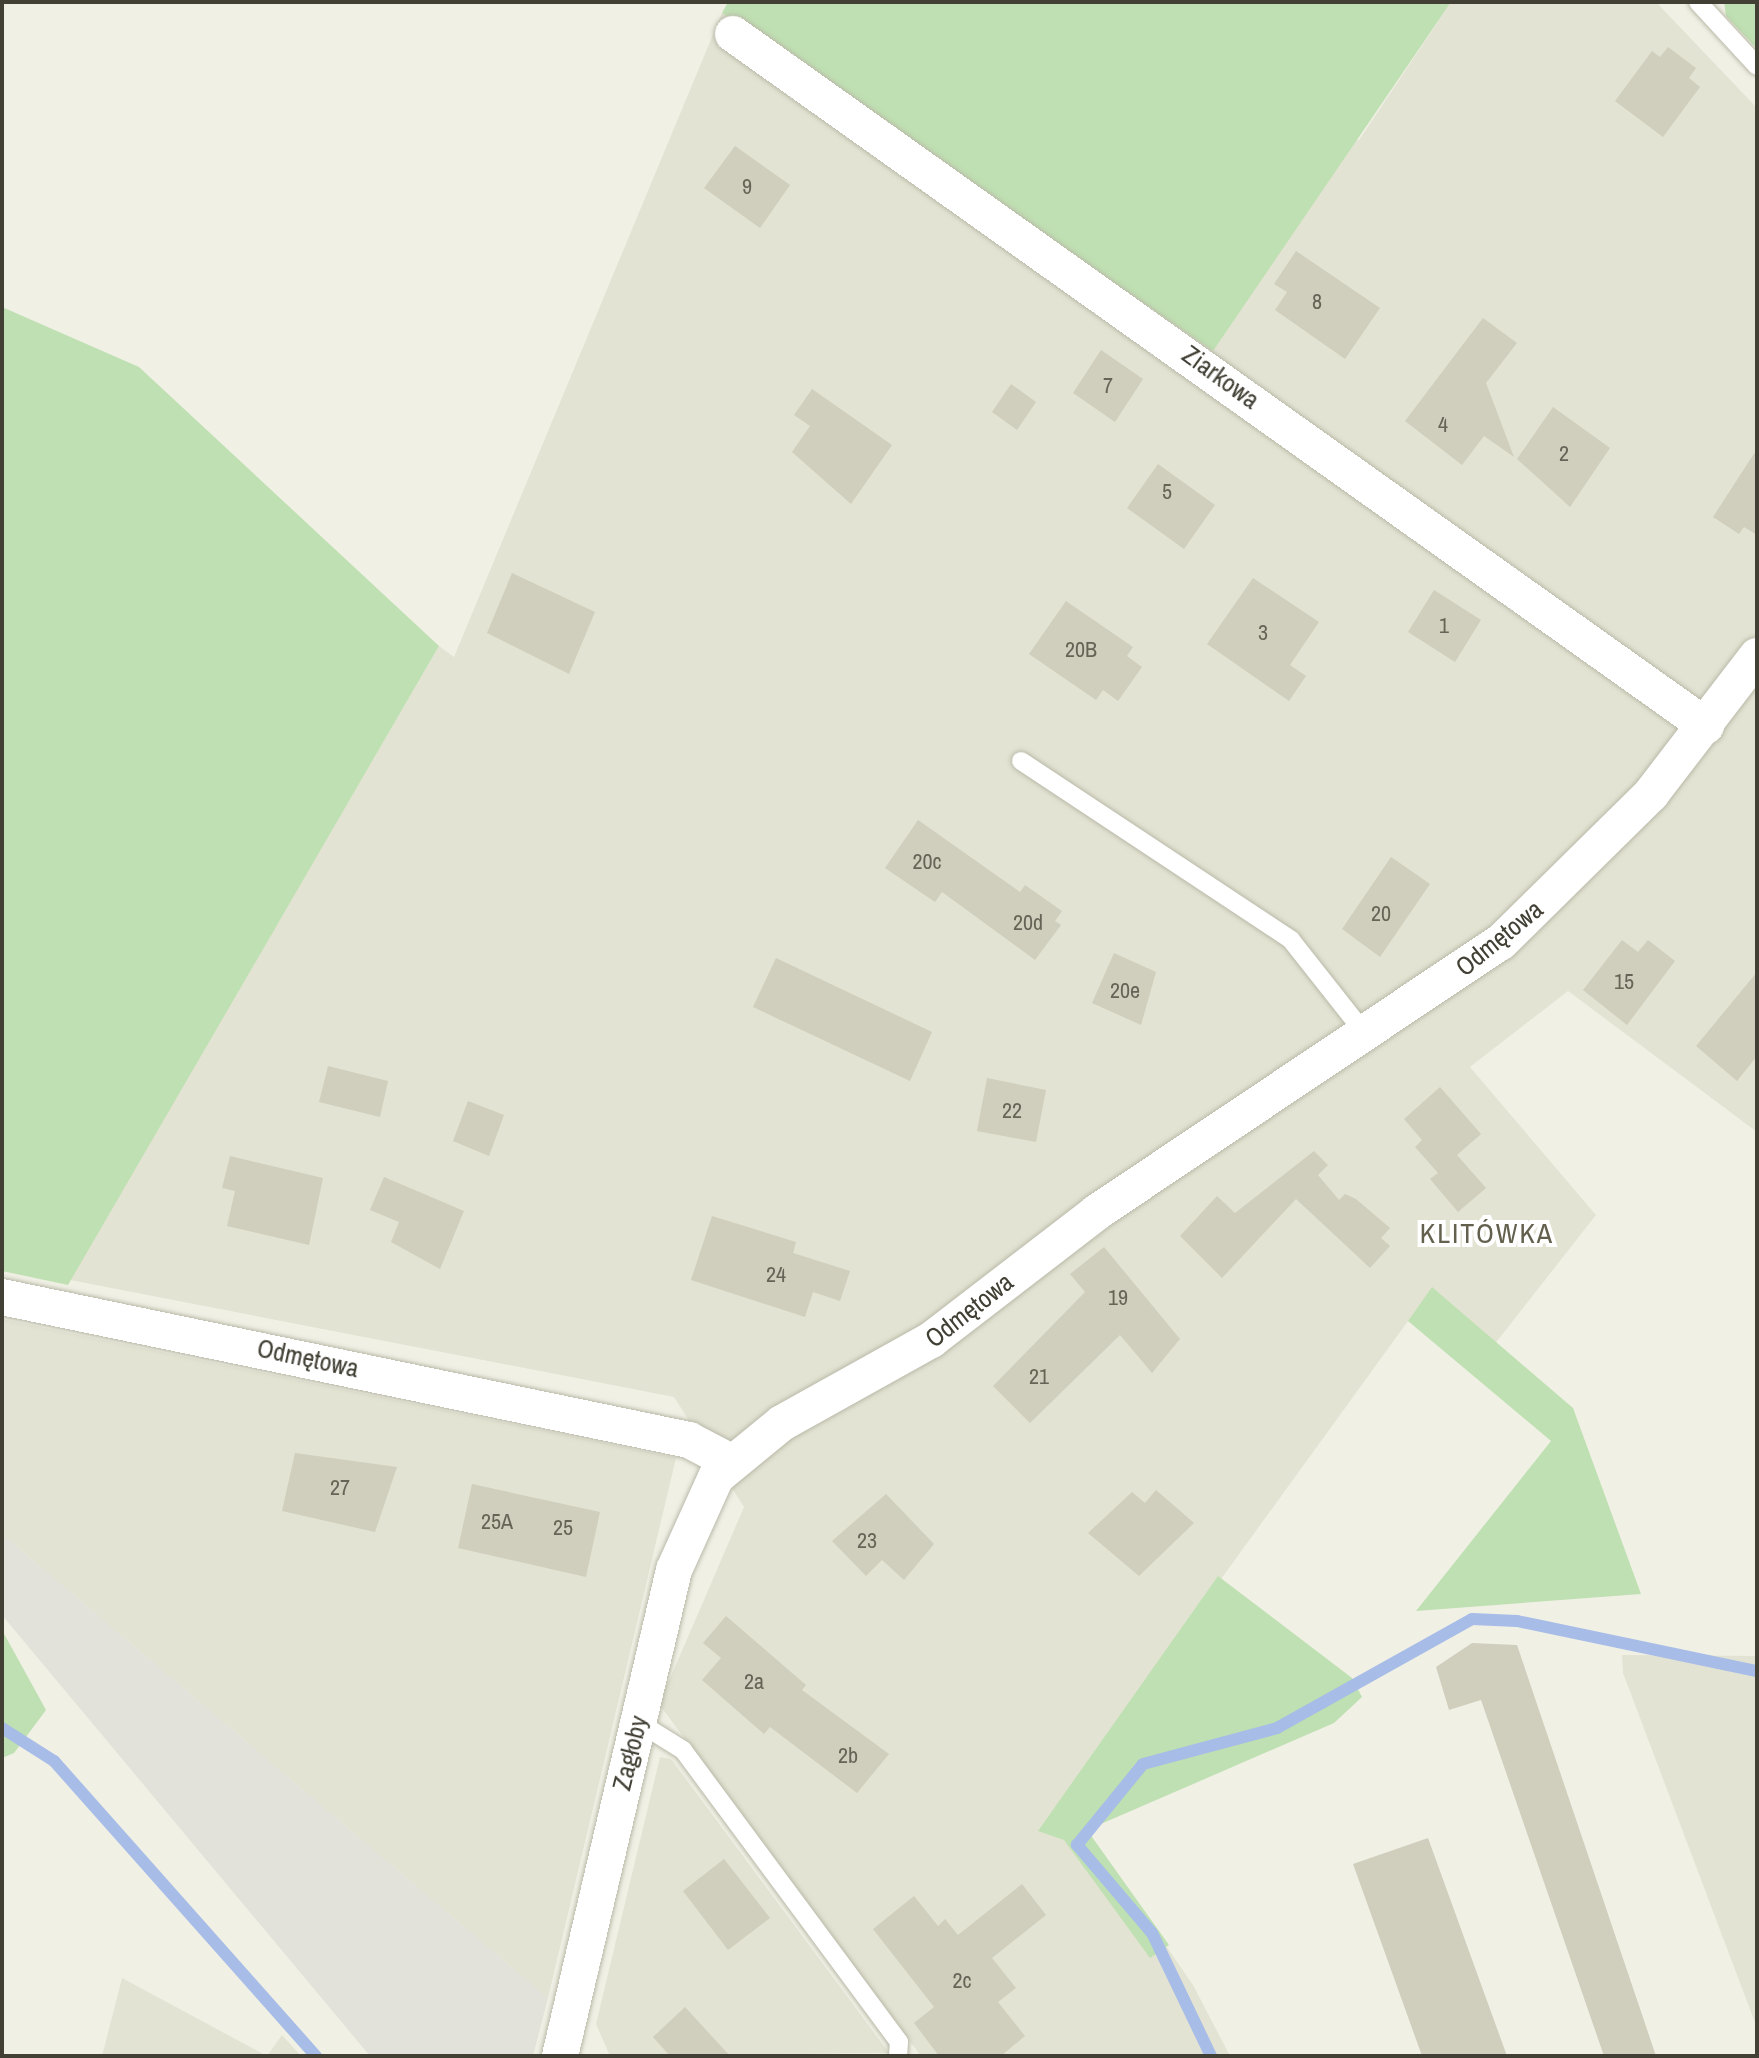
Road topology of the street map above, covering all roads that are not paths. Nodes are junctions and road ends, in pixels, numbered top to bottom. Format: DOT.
graph roads {
  1 [pos="1698,2"];
  2 [pos="733,34"];
  3 [pos="1757,66"];
  4 [pos="1757,656"];
  5 [pos="1706,726"];
  6 [pos="1021,761"];
  7 [pos="1366,1035"];
  8 [pos="2,1297"];
  9 [pos="729,1461"];
  10 [pos="638,1722"];
  11 [pos="560,2056"];
  12 [pos="898,2056"];
  1 -- 3 [label="lane"];
  2 -- 5 [label="street, Ziarkowa"];
  4 -- 5 [label="street, Odmętowa"];
  5 -- 7 [label="street, Odmętowa"];
  6 -- 7 [label="lane"];
  7 -- 9 [label="street, Odmętowa"];
  8 -- 9 [label="street, Odmętowa"];
  9 -- 10 [label="street, Zagłoby"];
  10 -- 11 [label="street, Zagłoby"];
  10 -- 12 [label="lane"];
}
